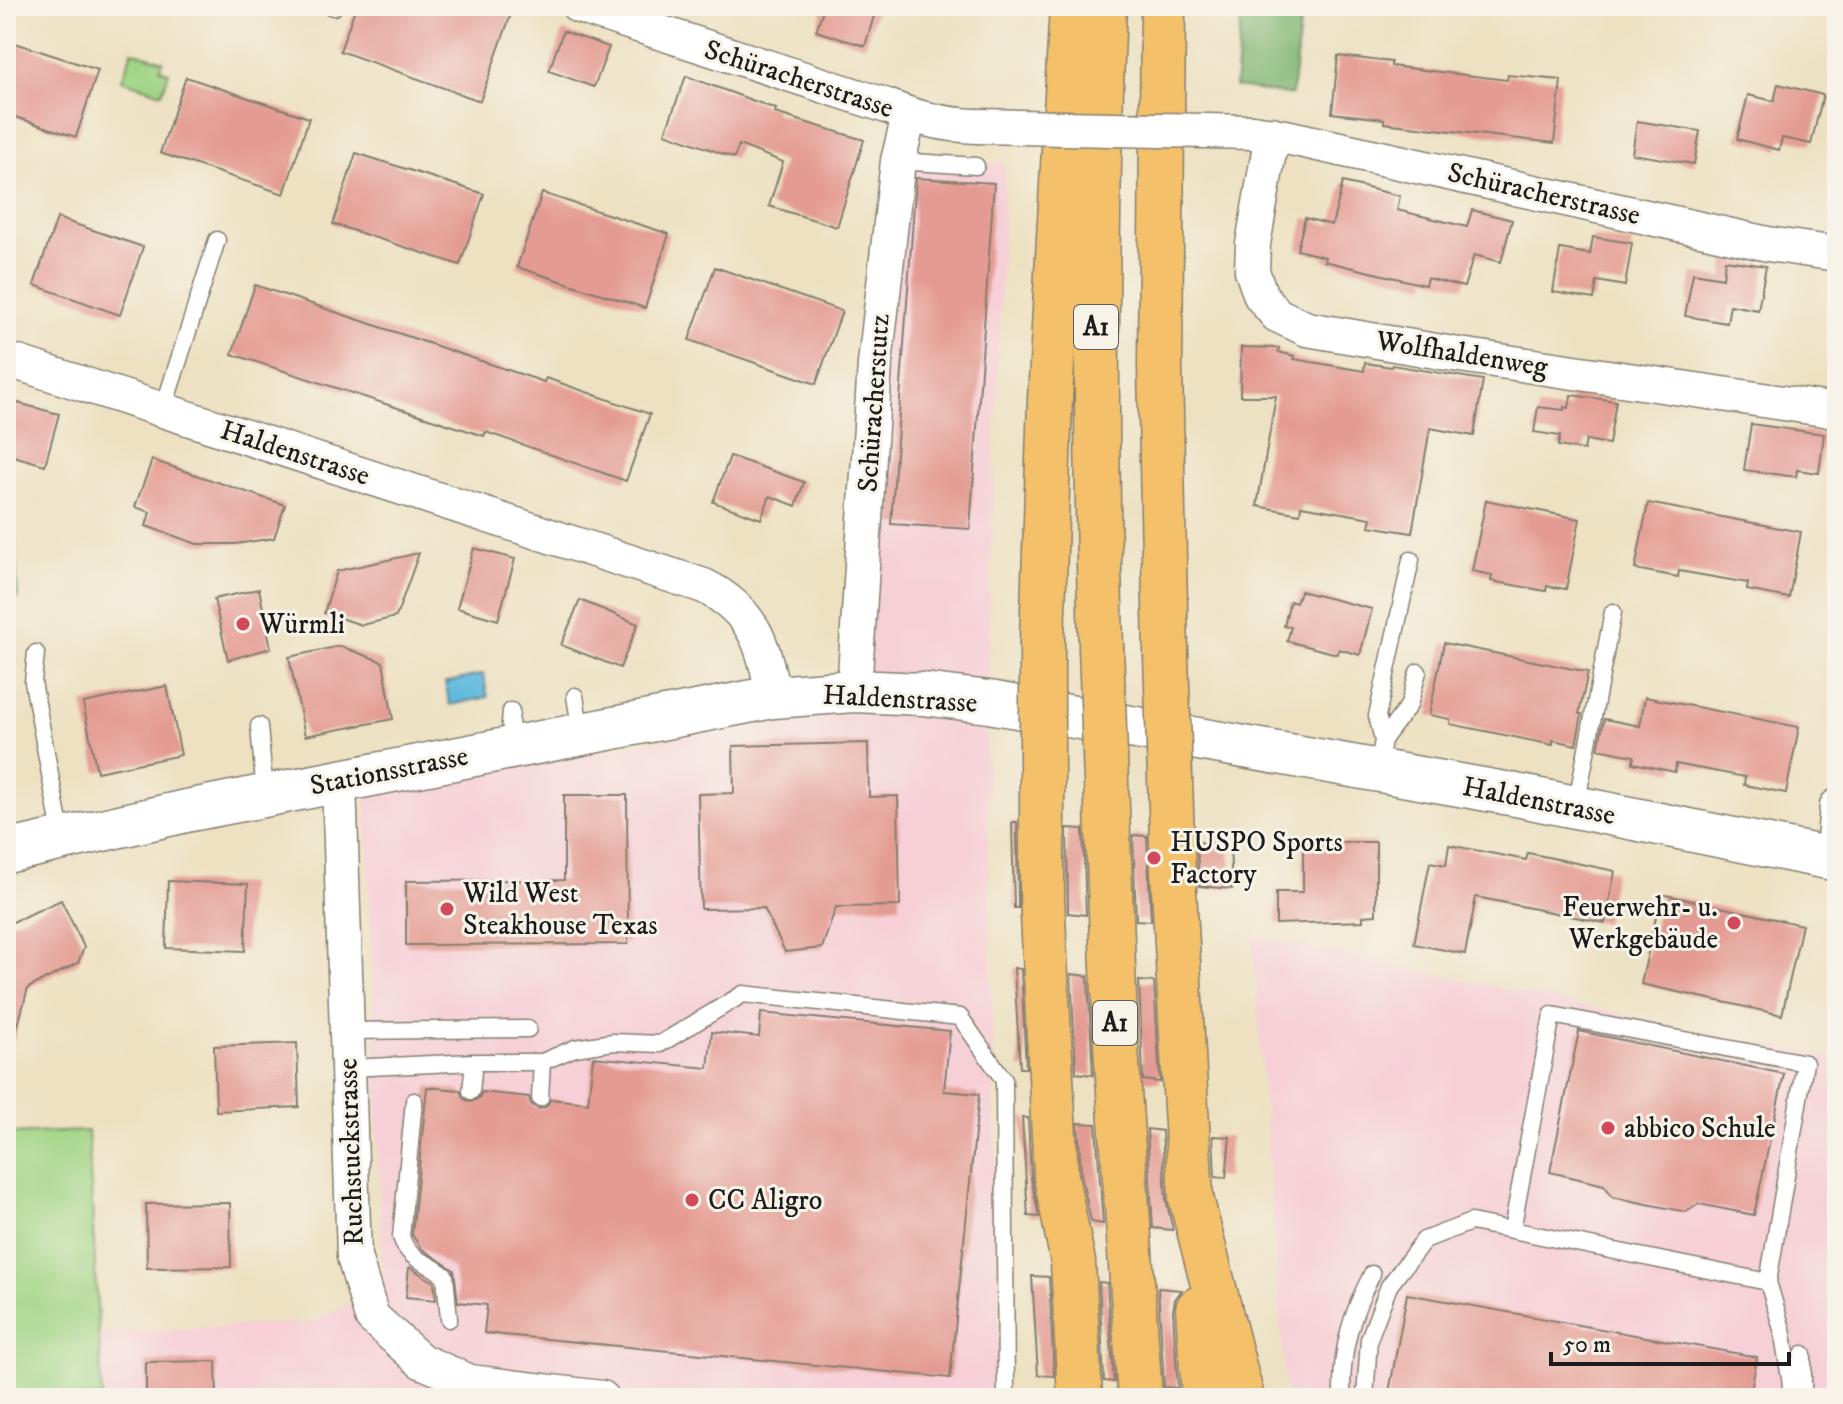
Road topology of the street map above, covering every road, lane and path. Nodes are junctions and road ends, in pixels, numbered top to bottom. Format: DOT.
graph roads {
  1 [pos="579,6"];
  2 [pos="1072,6"];
  3 [pos="1104,6"];
  4 [pos="1163,6"];
  5 [pos="632,14"];
  6 [pos="909,116"];
  7 [pos="1262,133"];
  8 [pos="898,161"];
  9 [pos="976,166"];
  10 [pos="217,240"];
  11 [pos="1837,254"];
  12 [pos="6,359"];
  13 [pos="163,410"];
  14 [pos="1837,411"];
  15 [pos="1411,560"];
  16 [pos="1613,612"];
  17 [pos="36,653"];
  18 [pos="1418,672"];
  19 [pos="854,691"];
  20 [pos="773,697"];
  21 [pos="259,726"];
  22 [pos="1380,756"];
  23 [pos="339,781"];
  24 [pos="266,795"];
  25 [pos="1837,806"];
  26 [pos="1576,808"];
  27 [pos="62,839"];
  28 [pos="6,852"];
  29 [pos="1834,860"];
  30 [pos="528,1029"];
  31 [pos="348,1031"];
  32 [pos="474,1062"];
  33 [pos="542,1062"];
  34 [pos="349,1068"];
  35 [pos="471,1091"];
  36 [pos="540,1098"];
  37 [pos="414,1101"];
  38 [pos="1056,1177"];
  39 [pos="1191,1198"];
  40 [pos="1512,1230"];
  41 [pos="1372,1274"];
  42 [pos="1768,1282"];
  43 [pos="449,1319"];
  44 [pos="1803,1354"];
  45 [pos="602,1398"];
  46 [pos="1006,1398"];
  47 [pos="1056,1398"];
  48 [pos="1080,1398"];
  49 [pos="1140,1398"];
  50 [pos="1204,1398"];
  51 [pos="1242,1398"];
  52 [pos="1342,1398"];
  53 [pos="1365,1398"];
  54 [pos="1789,1398"];
  55 [pos="1803,1398"];
  1 -- 5 [label="street, Schüracherstrasse"];
  2 -- 38 [label="highway, bridge"];
  3 -- 49 [label="highway, A1, bridge"];
  4 -- 39 [label="highway, bridge"];
  5 -- 6 [label="street, Schüracherstrasse"];
  6 -- 7 [label="street, Schüracherstrasse, bridge"];
  6 -- 8 [label="street, Schüracherstutz"];
  7 -- 11 [label="street, Schüracherstrasse"];
  7 -- 14 [label="street, Wolfhaldenweg"];
  8 -- 9 [label="lane"];
  8 -- 19 [label="street, Schüracherstutz"];
  10 -- 13 [label="lane"];
  12 -- 13 [label="street, Haldenstrasse"];
  13 -- 20 [label="street, Haldenstrasse"];
  15 -- 22 [label="lane"];
  16 -- 26 [label="lane"];
  17 -- 27 [label="lane"];
  18 -- 22 [label="lane"];
  19 -- 20 [label="street, Haldenstrasse"];
  19 -- 22 [label="street, Haldenstrasse"];
  20 -- 23 [label="street, Stationsstrasse"];
  21 -- 24 [label="lane"];
  22 -- 26 [label="street, Haldenstrasse"];
  23 -- 24 [label="street, Stationsstrasse"];
  23 -- 31 [label="street, Ruchstuckstrasse"];
  24 -- 27 [label="street, Stationsstrasse"];
  25 -- 29 [label="street"];
  26 -- 29 [label="street, Haldenstrasse"];
  27 -- 28 [label="street, Stationsstrasse"];
  30 -- 31 [label="lane"];
  31 -- 34 [label="street, Ruchstuckstrasse"];
  32 -- 33 [label="lane"];
  32 -- 34 [label="lane"];
  32 -- 35 [label="lane"];
  33 -- 36 [label="lane"];
  33 -- 46 [label="lane"];
  34 -- 45 [label="street, Ruchstuckstrasse"];
  37 -- 43 [label="lane"];
  38 -- 47 [label="highway"];
  38 -- 48 [label="highway"];
  39 -- 50 [label="highway"];
  39 -- 51 [label="highway"];
  40 -- 42 [label="lane"];
  40 -- 42 [label="lane"];
  40 -- 53 [label="lane"];
  41 -- 52 [label="lane"];
  42 -- 54 [label="lane"];
  44 -- 55 [label="lane"];
}
